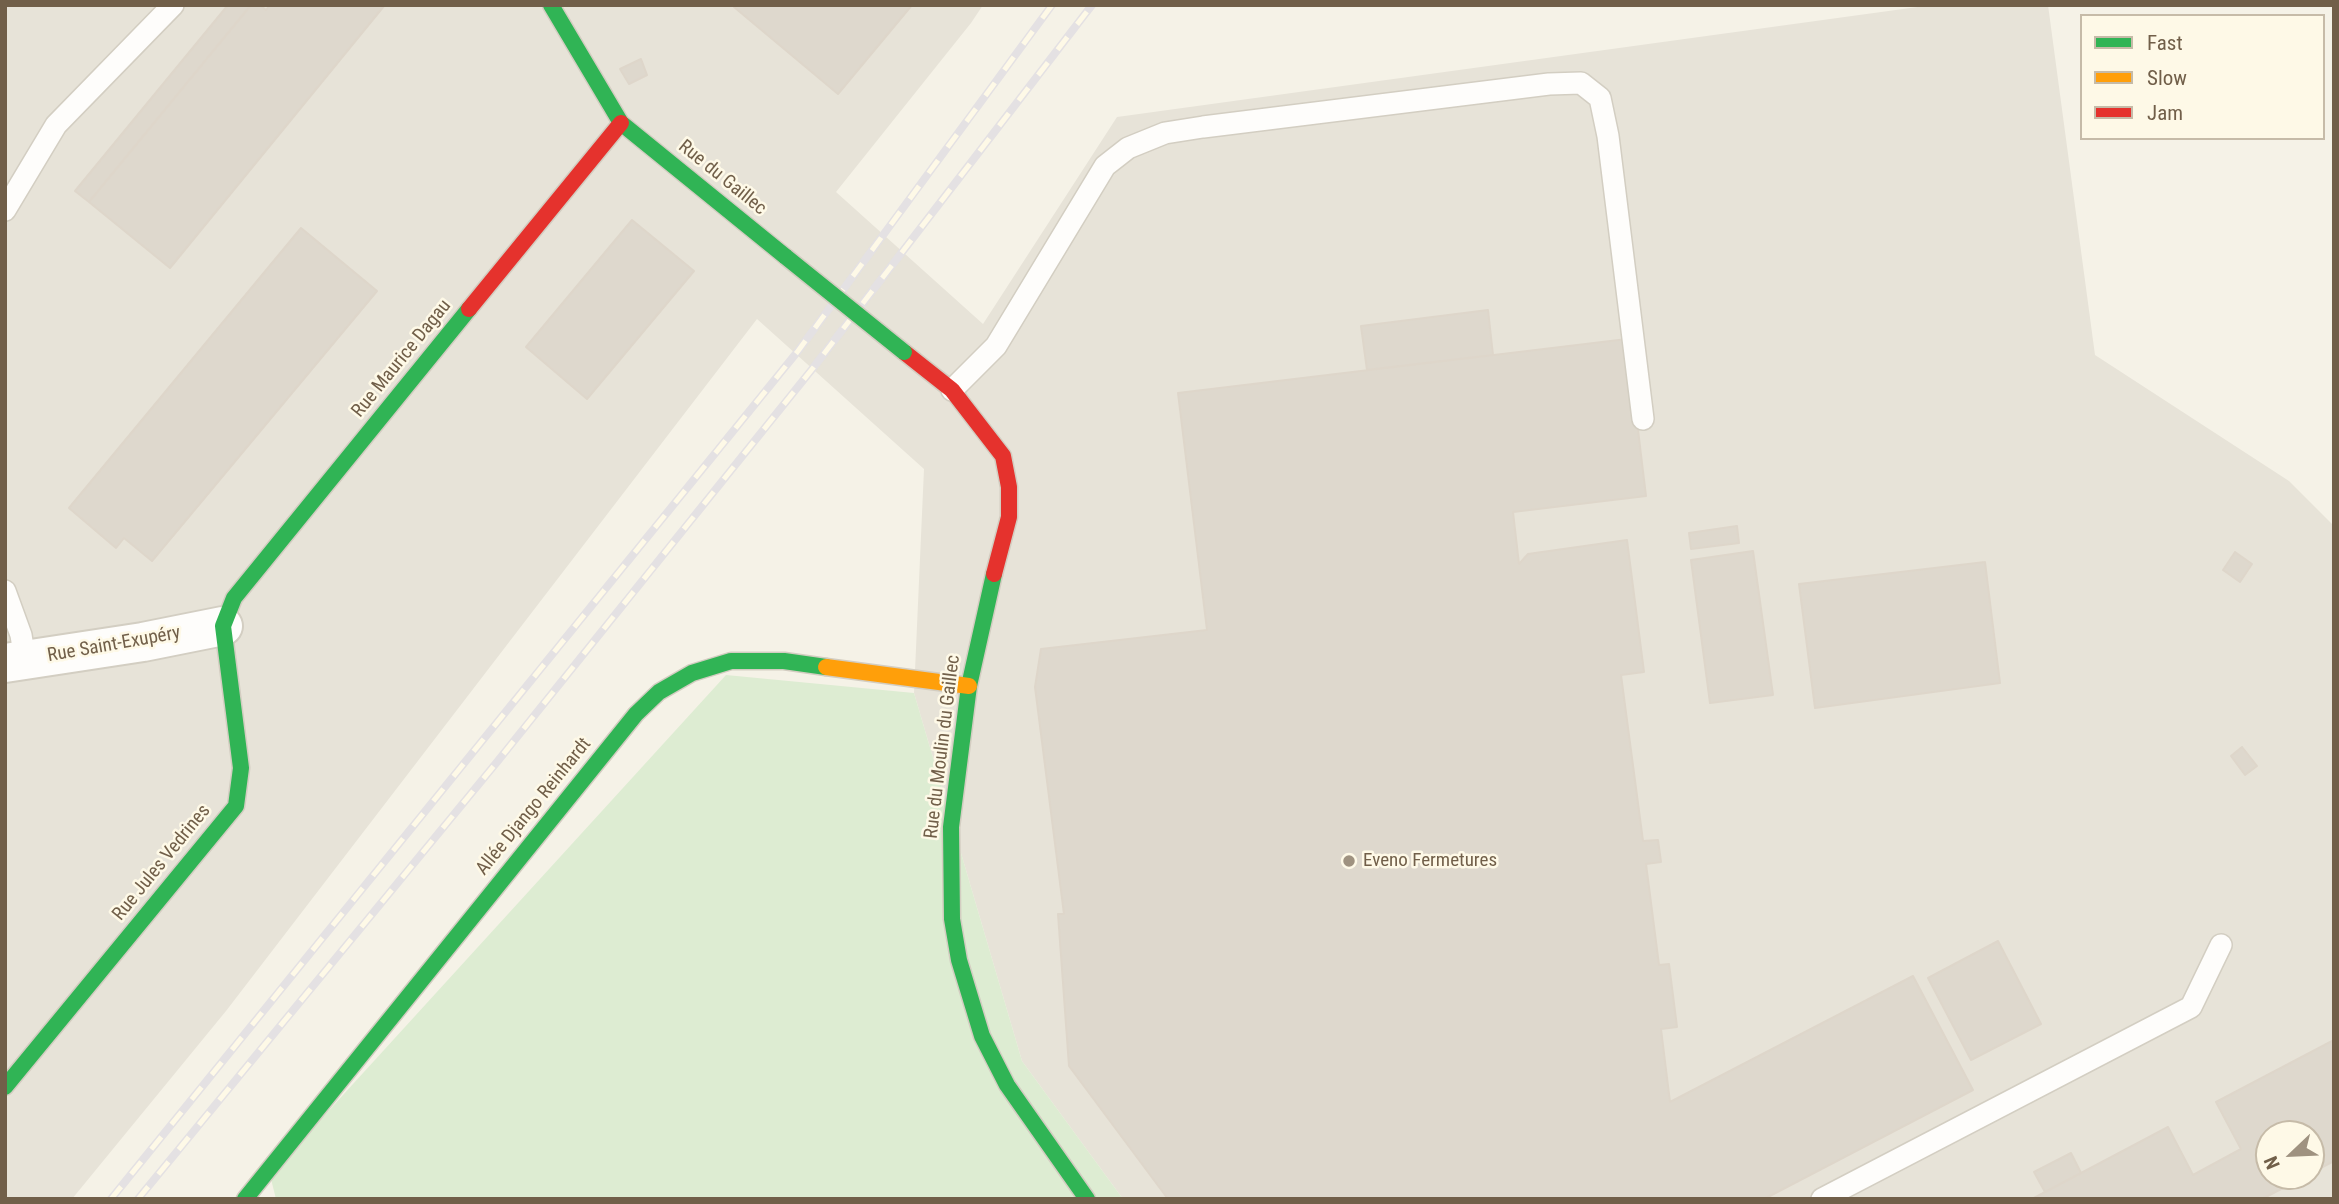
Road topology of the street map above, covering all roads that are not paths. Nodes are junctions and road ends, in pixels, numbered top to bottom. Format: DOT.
graph roads {
  1 [pos="173,5"];
  2 [pos="551,5"];
  3 [pos="621,123"];
  4 [pos="5,210"];
  5 [pos="904,352"];
  6 [pos="952,390"];
  7 [pos="1643,419"];
  8 [pos="5,591"];
  9 [pos="223,626"];
  10 [pos="15,662"];
  11 [pos="969,686"];
  12 [pos="2221,945"];
  13 [pos="5,1087"];
  14 [pos="245,1199"];
  15 [pos="1087,1199"];
  16 [pos="1822,1199"];
  1 -- 4 [label="lane"];
  2 -- 3 [label="street, Rue du Gaillec"];
  3 -- 5 [label="street, Rue du Gaillec, bridge"];
  3 -- 9 [label="street, Rue Maurice Dagau"];
  5 -- 6 [label="street, Rue du Moulin du Gaillec"];
  6 -- 7 [label="lane"];
  6 -- 11 [label="street, Rue du Moulin du Gaillec"];
  8 -- 10 [label="lane"];
  9 -- 10 [label="street, Rue Saint-Exupéry"];
  9 -- 13 [label="street, Rue Jules Vedrines"];
  11 -- 14 [label="street, Allée Django Reinhardt"];
  11 -- 15 [label="street, Rue du Moulin du Gaillec"];
  12 -- 16 [label="lane"];
}
